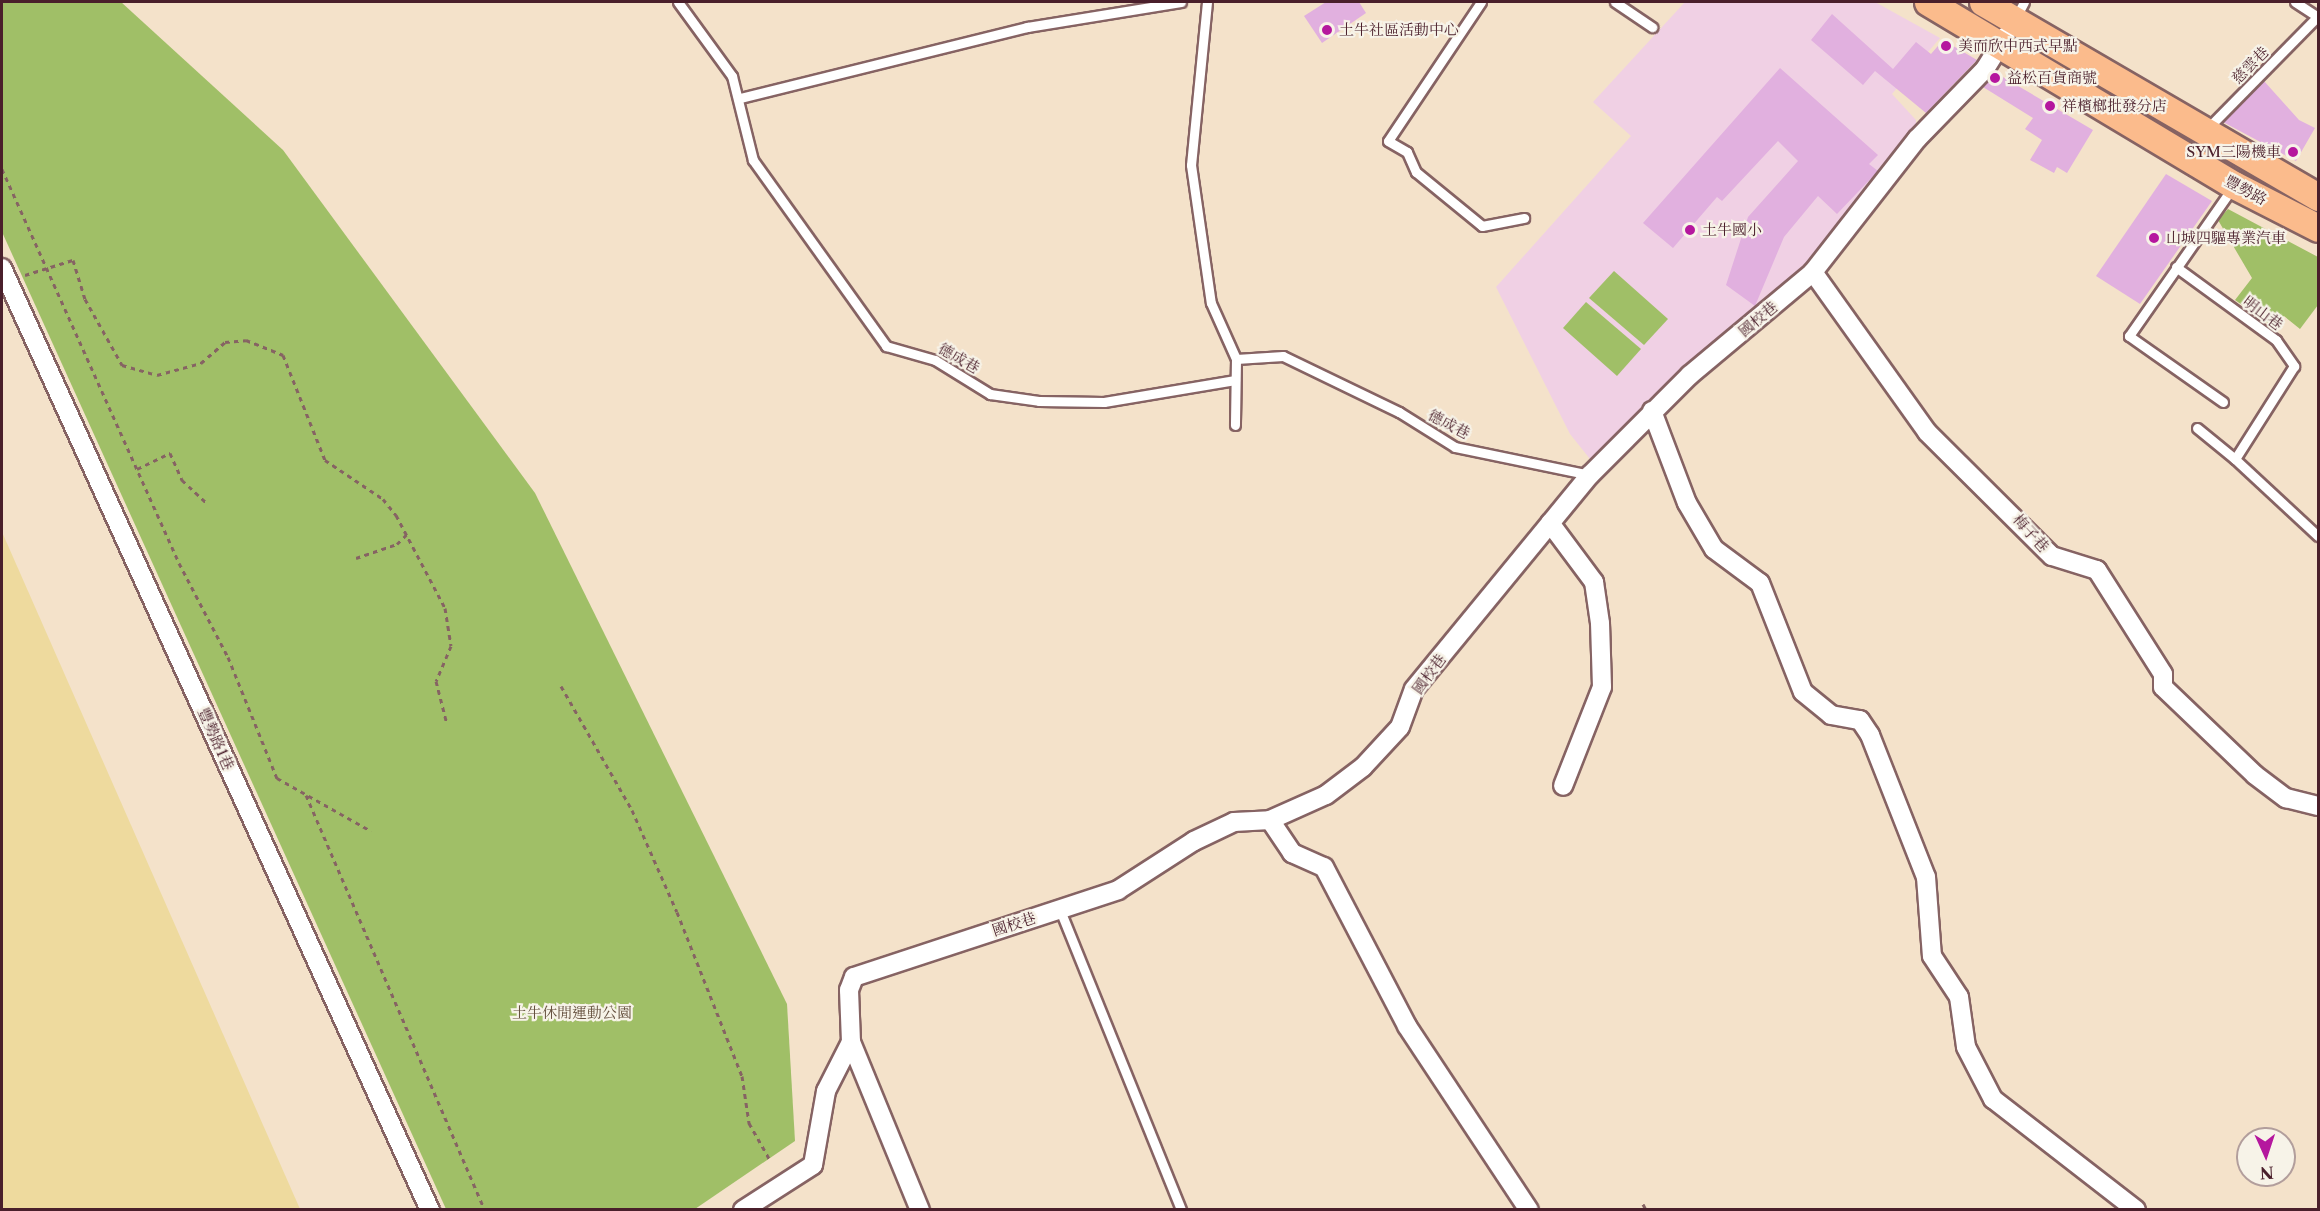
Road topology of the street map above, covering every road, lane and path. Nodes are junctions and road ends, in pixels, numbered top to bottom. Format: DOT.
graph roads {
  1 [pos="678,2"];
  2 [pos="1181,2"];
  3 [pos="1207,2"];
  4 [pos="1481,2"];
  5 [pos="1615,2"];
  6 [pos="1928,2"];
  7 [pos="1983,2"];
  8 [pos="2295,2"];
  9 [pos="2019,11"];
  10 [pos="2318,17"];
  11 [pos="1652,27"];
  12 [pos="2000,46"];
  13 [pos="740,98"];
  14 [pos="2202,133"];
  15 [pos="2,170"];
  16 [pos="2234,185"];
  17 [pos="2319,197"];
  18 [pos="1524,218"];
  19 [pos="2319,228"];
  20 [pos="2176,267"];
  21 [pos="46,268"];
  22 [pos="1813,272"];
  23 [pos="4,274"];
  24 [pos="1236,359"];
  25 [pos="1234,380"];
  26 [pos="2223,402"];
  27 [pos="1652,411"];
  28 [pos="1235,425"];
  29 [pos="2197,428"];
  30 [pos="2235,459"];
  31 [pos="136,469"];
  32 [pos="1590,475"];
  33 [pos="208,504"];
  34 [pos="1550,523"];
  35 [pos="408,533"];
  36 [pos="2319,536"];
  37 [pos="356,558"];
  38 [pos="561,686"];
  39 [pos="447,724"];
  40 [pos="1563,786"];
  41 [pos="306,794"];
  42 [pos="2319,806"];
  43 [pos="1270,820"];
  44 [pos="371,831"];
  45 [pos="1059,910"];
  46 [pos="850,1042"];
  47 [pos="770,1160"];
  48 [pos="1643,1204"];
  49 [pos="430,1209"];
  50 [pos="485,1209"];
  51 [pos="743,1209"];
  52 [pos="920,1209"];
  53 [pos="1181,1209"];
  54 [pos="1529,1209"];
  55 [pos="1646,1209"];
  56 [pos="2136,1209"];
  1 -- 13 [label="lane, 德成巷"];
  2 -- 13 [label="lane"];
  3 -- 24 [label="lane"];
  4 -- 18 [label="lane"];
  5 -- 11 [label="lane"];
  6 -- 12 [label="main road, 豐勢路"];
  7 -- 9 [label="main road, 豐勢路"];
  8 -- 10 [label="lane, 慈雲巷"];
  9 -- 12 [label="street, 國校巷"];
  9 -- 14 [label="main road, 豐勢路"];
  10 -- 14 [label="lane, 慈雲巷"];
  12 -- 16 [label="main road, 豐勢路"];
  12 -- 22 [label="street, 國校巷"];
  13 -- 25 [label="lane, 德成巷"];
  14 -- 17 [label="main road, 豐勢路"];
  15 -- 21 [label="path"];
  16 -- 19 [label="main road, 豐勢路"];
  16 -- 20 [label="lane"];
  20 -- 26 [label="lane"];
  20 -- 30 [label="lane, 明山巷"];
  21 -- 23 [label="path"];
  21 -- 31 [label="path"];
  21 -- 35 [label="path"];
  22 -- 27 [label="street, 國校巷"];
  22 -- 42 [label="street, 梅子巷"];
  23 -- 49 [label="street, 豐勢路1巷"];
  24 -- 25 [label="lane"];
  24 -- 32 [label="lane, 德成巷"];
  25 -- 28 [label="lane"];
  27 -- 32 [label="street, 國校巷"];
  27 -- 56 [label="street"];
  29 -- 30 [label="lane"];
  30 -- 36 [label="lane"];
  31 -- 33 [label="path"];
  31 -- 41 [label="path"];
  32 -- 34 [label="street, 國校巷"];
  34 -- 40 [label="street"];
  34 -- 43 [label="street, 國校巷"];
  35 -- 37 [label="path"];
  35 -- 39 [label="path"];
  38 -- 47 [label="path"];
  41 -- 44 [label="path"];
  41 -- 50 [label="path"];
  43 -- 45 [label="street, 國校巷"];
  43 -- 54 [label="street"];
  45 -- 46 [label="street, 國校巷"];
  45 -- 53 [label="lane"];
  46 -- 51 [label="street, 國校巷"];
  46 -- 52 [label="street"];
  48 -- 55 [label="path"];
}
